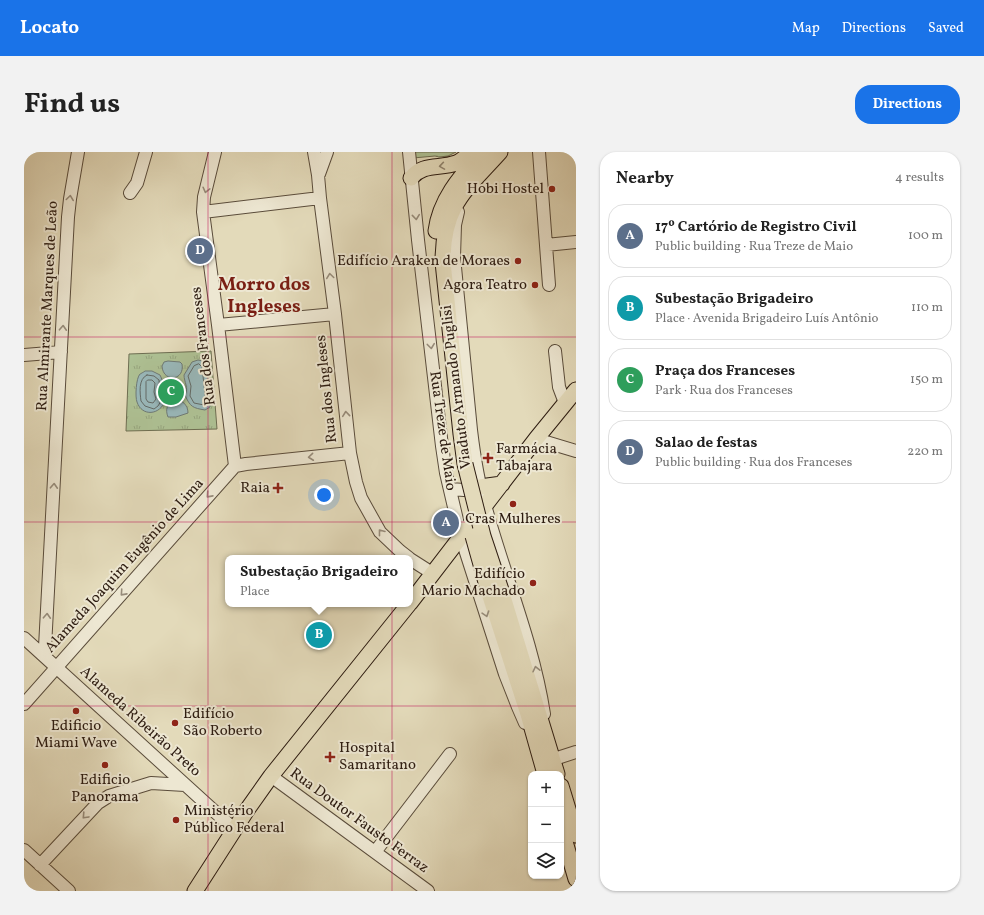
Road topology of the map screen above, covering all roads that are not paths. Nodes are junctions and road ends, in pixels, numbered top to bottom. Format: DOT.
graph roads {
  1 [pos="78,152"];
  2 [pos="146,152"];
  3 [pos="215,152"];
  4 [pos="314,152"];
  5 [pos="327,152"];
  6 [pos="409,152"];
  7 [pos="472,152"];
  8 [pos="482,152"];
  9 [pos="500,152"];
  10 [pos="538,152"];
  11 [pos="318,175"];
  12 [pos="412,178"];
  13 [pos="465,189"];
  14 [pos="130,193"];
  15 [pos="320,198"];
  16 [pos="203,212"];
  17 [pos="576,242"];
  18 [pos="546,245"];
  19 [pos="549,285"];
  20 [pos="335,314"];
  21 [pos="218,324"];
  22 [pos="555,351"];
  23 [pos="61,352"];
  24 [pos="24,355"];
  25 [pos="576,390"];
  26 [pos="565,403"];
  27 [pos="536,439"];
  28 [pos="576,450"];
  29 [pos="350,453"];
  30 [pos="235,466"];
  31 [pos="460,466"];
  32 [pos="479,480"];
  33 [pos="502,484"];
  34 [pos="450,489"];
  35 [pos="485,506"];
  36 [pos="455,513"];
  37 [pos="461,537"];
  38 [pos="500,553"];
  39 [pos="406,555"];
  40 [pos="413,560"];
  41 [pos="469,562"];
  42 [pos="432,573"];
  43 [pos="413,600"];
  44 [pos="408,607"];
  45 [pos="24,638"];
  46 [pos="42,654"];
  47 [pos="57,668"];
  48 [pos="24,704"];
  49 [pos="541,740"];
  50 [pos="576,752"];
  51 [pos="450,754"];
  52 [pos="546,766"];
  53 [pos="271,776"];
  54 [pos="185,785"];
  55 [pos="564,796"];
  56 [pos="235,830"];
  57 [pos="576,835"];
  58 [pos="564,838"];
  59 [pos="24,850"];
  60 [pos="375,852"];
  61 [pos="40,865"];
  62 [pos="576,878"];
  63 [pos="69,891"];
  64 [pos="195,891"];
  65 [pos="428,891"];
  23 -- 1 [label="street, Rua Almirante Marques de Leão, one-way"];
  2 -- 14 [label="street"];
  3 -- 16 [label="street, Rua dos Franceses, one-way"];
  4 -- 11 [label="street, Rua dos Ingleses"];
  5 -- 11 [label="street, Rua dos Ingleses"];
  6 -- 12 [label="street, Rua Treze de Maio"];
  7 -- 12 [label="main road, one-way"];
  8 -- 31 [label="main road, Viaduto Armando Puglisi"];
  9 -- 13 [label="main road, Rua Treze de Maio"];
  10 -- 18 [label="street"];
  11 -- 15 [label="street, Rua dos Ingleses"];
  12 -- 34 [label="street, Rua Treze de Maio, one-way"];
  13 -- 31 [label="main road, Viaduto Armando Puglisi"];
  13 -- 32 [label="street, Rua Treze de Maio"];
  15 -- 16 [label="street"];
  20 -- 15 [label="street, Rua dos Ingleses, one-way"];
  16 -- 21 [label="street, Rua dos Franceses"];
  17 -- 18 [label="street"];
  18 -- 19 [label="street"];
  20 -- 21 [label="street"];
  29 -- 20 [label="street, Rua dos Ingleses, one-way"];
  21 -- 30 [label="street, Rua dos Franceses"];
  22 -- 26 [label="street"];
  23 -- 24 [label="street"];
  46 -- 23 [label="street, Rua Almirante Marques de Leão, one-way"];
  25 -- 26 [label="main road"];
  26 -- 27 [label="main road"];
  27 -- 28 [label="street"];
  27 -- 33 [label="main road"];
  29 -- 30 [label="street, one-way"];
  39 -- 29 [label="street, Rua dos Ingleses, one-way"];
  30 -- 47 [label="street, Alameda Joaquim Eugênio de Lima, one-way"];
  31 -- 49 [label="main road, Viaduto Armando Puglisi, bridge"];
  32 -- 33 [label="main road"];
  32 -- 34 [label="street"];
  32 -- 35 [label="street, Rua Treze de Maio"];
  32 -- 36 [label="street"];
  33 -- 35 [label="main road"];
  34 -- 36 [label="street, Rua Treze de Maio"];
  35 -- 37 [label="main road"];
  35 -- 38 [label="street, Rua Treze de Maio"];
  36 -- 37 [label="street, Rua Treze de Maio"];
  37 -- 41 [label="street, Rua Treze de Maio"];
  37 -- 42 [label="main road"];
  38 -- 41 [label="street"];
  49 -- 38 [label="street, Rua Treze de Maio, one-way"];
  40 -- 42 [label="street, Rua dos Ingleses"];
  41 -- 49 [label="street, Rua Treze de Maio, one-way"];
  42 -- 43 [label="main road"];
  44 -- 53 [label="main road"];
  45 -- 46 [label="street, Alameda Ribeirão Preto"];
  46 -- 47 [label="street, Alameda Ribeirão Preto"];
  47 -- 48 [label="street, Alameda Joaquim Eugênio de Lima"];
  47 -- 54 [label="street, Alameda Ribeirão Preto"];
  49 -- 52 [label="main road, Viaduto Armando Puglisi"];
  50 -- 52 [label="street"];
  51 -- 60 [label="street"];
  53 -- 56 [label="main road"];
  53 -- 60 [label="street, Rua Doutor Fausto Ferraz"];
  54 -- 56 [label="street, Alameda Ribeirão Preto"];
  54 -- 61 [label="street, one-way"];
  55 -- 57 [label="main road"];
  56 -- 64 [label="main road"];
  58 -- 62 [label="main road"];
  59 -- 61 [label="street"];
  60 -- 65 [label="street, Rua Doutor Fausto Ferraz"];
  61 -- 63 [label="street"];
}
